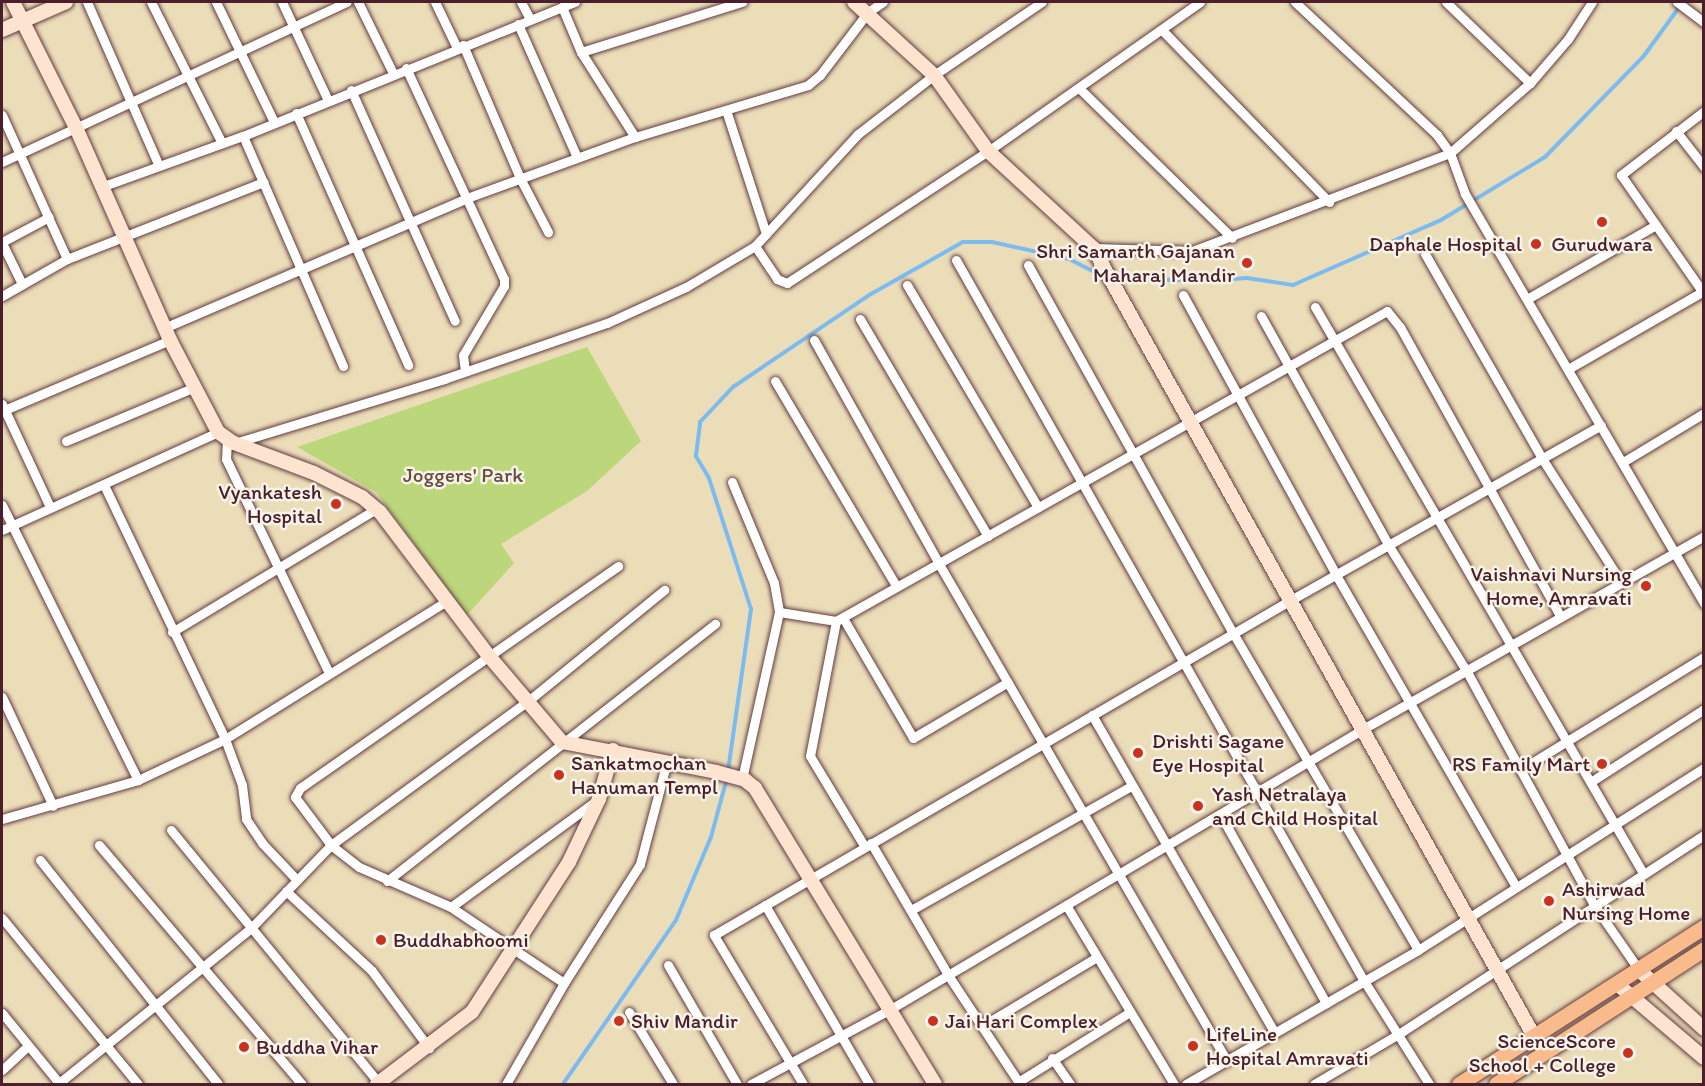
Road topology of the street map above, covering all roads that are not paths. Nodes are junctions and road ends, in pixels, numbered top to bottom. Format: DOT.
graph roads {
  1 [pos="13,2"];
  2 [pos="66,2"];
  3 [pos="87,2"];
  4 [pos="151,2"];
  5 [pos="216,2"];
  6 [pos="282,2"];
  7 [pos="347,2"];
  8 [pos="358,2"];
  9 [pos="435,2"];
  10 [pos="521,2"];
  11 [pos="574,2"];
  12 [pos="742,2"];
  13 [pos="854,2"];
  14 [pos="883,2"];
  15 [pos="1042,2"];
  16 [pos="1200,2"];
  17 [pos="1295,2"];
  18 [pos="1446,2"];
  19 [pos="1580,2"];
  20 [pos="1677,2"];
  21 [pos="1590,6"];
  22 [pos="562,7"];
  23 [pos="868,12"];
  24 [pos="24,19"];
  25 [pos="530,19"];
  26 [pos="1702,21"];
  27 [pos="518,24"];
  28 [pos="293,27"];
  29 [pos="2,30"];
  30 [pos="1162,30"];
  31 [pos="460,46"];
  32 [pos="241,52"];
  33 [pos="581,52"];
  34 [pos="406,68"];
  35 [pos="393,73"];
  36 [pos="934,75"];
  37 [pos="188,77"];
  38 [pos="1530,83"];
  39 [pos="1079,88"];
  40 [pos="351,90"];
  41 [pos="328,100"];
  42 [pos="130,104"];
  43 [pos="726,111"];
  44 [pos="1704,111"];
  45 [pos="296,113"];
  46 [pos="2,115"];
  47 [pos="274,122"];
  48 [pos="77,130"];
  49 [pos="1676,131"];
  50 [pos="243,136"];
  51 [pos="635,137"];
  52 [pos="222,143"];
  53 [pos="988,151"];
  54 [pos="1450,153"];
  55 [pos="21,154"];
  56 [pos="577,157"];
  57 [pos="2,162"];
  58 [pos="159,166"];
  59 [pos="1704,167"];
  60 [pos="520,178"];
  61 [pos="263,182"];
  62 [pos="101,187"];
  63 [pos="467,198"];
  64 [pos="1329,202"];
  65 [pos="49,217"];
  66 [pos="411,222"];
  67 [pos="1654,226"];
  68 [pos="548,232"];
  69 [pos="766,234"];
  70 [pos="123,236"];
  71 [pos="1232,238"];
  72 [pos="2,242"];
  73 [pos="354,246"];
  74 [pos="755,246"];
  75 [pos="1093,248"];
  76 [pos="1425,254"];
  77 [pos="67,259"];
  78 [pos="956,260"];
  79 [pos="1028,265"];
  80 [pos="300,270"];
  81 [pos="22,284"];
  82 [pos="907,285"];
  83 [pos="1703,293"];
  84 [pos="1183,295"];
  85 [pos="2,296"];
  86 [pos="1527,299"];
  87 [pos="1315,307"];
  88 [pos="1261,316"];
  89 [pos="860,319"];
  90 [pos="454,321"];
  91 [pos="167,334"];
  92 [pos="1333,339"];
  93 [pos="814,340"];
  94 [pos="408,365"];
  95 [pos="1288,365"];
  96 [pos="343,366"];
  97 [pos="1568,369"];
  98 [pos="465,371"];
  99 [pos="775,381"];
  100 [pos="195,387"];
  101 [pos="1237,394"];
  102 [pos="2,408"];
  103 [pos="1704,413"];
  104 [pos="1189,421"];
  105 [pos="1601,425"];
  106 [pos="226,438"];
  107 [pos="66,441"];
  108 [pos="1135,452"];
  109 [pos="1543,460"];
  110 [pos="1623,462"];
  111 [pos="1083,482"];
  112 [pos="732,483"];
  113 [pos="104,485"];
  114 [pos="1490,490"];
  115 [pos="2,505"];
  116 [pos="50,507"];
  117 [pos="1038,507"];
  118 [pos="376,509"];
  119 [pos="1440,518"];
  120 [pos="12,526"];
  121 [pos="2,530"];
  122 [pos="988,536"];
  123 [pos="1704,536"];
  124 [pos="1389,546"];
  125 [pos="1675,552"];
  126 [pos="939,564"];
  127 [pos="618,566"];
  128 [pos="275,568"];
  129 [pos="1336,575"];
  130 [pos="1621,582"];
  131 [pos="897,587"];
  132 [pos="664,590"];
  133 [pos="448,600"];
  134 [pos="1289,601"];
  135 [pos="1704,603"];
  136 [pos="779,612"];
  137 [pos="1560,616"];
  138 [pos="839,620"];
  139 [pos="715,624"];
  140 [pos="172,632"];
  141 [pos="1233,633"];
  142 [pos="1513,643"];
  143 [pos="489,656"];
  144 [pos="1704,657"];
  145 [pos="1185,661"];
  146 [pos="1466,670"];
  147 [pos="329,674"];
  148 [pos="1008,682"];
  149 [pos="2,697"];
  150 [pos="528,701"];
  151 [pos="1409,703"];
  152 [pos="1704,710"];
  153 [pos="1092,715"];
  154 [pos="1363,729"];
  155 [pos="225,739"];
  156 [pos="1569,740"];
  157 [pos="562,742"];
  158 [pos="1044,742"];
  159 [pos="613,750"];
  160 [pos="667,761"];
  161 [pos="1309,761"];
  162 [pos="1704,768"];
  163 [pos="1520,770"];
  164 [pos="738,778"];
  165 [pos="138,780"];
  166 [pos="1593,781"];
  167 [pos="1131,786"];
  168 [pos="1259,791"];
  169 [pos="599,799"];
  170 [pos="53,806"];
  171 [pos="1084,813"];
  172 [pos="1220,814"];
  173 [pos="2,819"];
  174 [pos="1617,824"];
  175 [pos="171,830"];
  176 [pos="1704,835"];
  177 [pos="99,844"];
  178 [pos="331,845"];
  179 [pos="868,845"];
  180 [pos="1165,847"];
  181 [pos="1567,856"];
  182 [pos="40,860"];
  183 [pos="1120,873"];
  184 [pos="1643,873"];
  185 [pos="810,879"];
  186 [pos="297,880"];
  187 [pos="387,881"];
  188 [pos="1516,887"];
  189 [pos="286,891"];
  190 [pos="765,905"];
  191 [pos="1066,905"];
  192 [pos="1594,905"];
  193 [pos="451,907"];
  194 [pos="911,910"];
  195 [pos="1467,916"];
  196 [pos="2,918"];
  197 [pos="252,927"];
  198 [pos="1704,927"];
  199 [pos="1704,949"];
  200 [pos="1418,950"];
  201 [pos="514,951"];
  202 [pos="1097,957"];
  203 [pos="668,965"];
  204 [pos="1498,968"];
  205 [pos="203,969"];
  206 [pos="1639,970"];
  207 [pos="948,975"];
  208 [pos="1364,981"];
  209 [pos="564,983"];
  210 [pos="1650,983"];
  211 [pos="1617,984"];
  212 [pos="1629,996"];
  213 [pos="1326,1003"];
  214 [pos="155,1006"];
  215 [pos="889,1010"];
  216 [pos="629,1012"];
  217 [pos="1130,1012"];
  218 [pos="2,1013"];
  219 [pos="982,1026"];
  220 [pos="1704,1029"];
  221 [pos="1275,1033"];
  222 [pos="1397,1035"];
  223 [pos="840,1037"];
  224 [pos="1535,1038"];
  225 [pos="28,1046"];
  226 [pos="105,1046"];
  227 [pos="429,1048"];
  228 [pos="1547,1052"];
  229 [pos="1052,1058"];
  230 [pos="1704,1058"];
  231 [pos="1227,1061"];
  232 [pos="790,1063"];
  233 [pos="2,1070"];
  234 [pos="1019,1083"];
  235 [pos="59,1084"];
  236 [pos="138,1084"];
  237 [pos="218,1084"];
  238 [pos="302,1084"];
  239 [pos="378,1084"];
  240 [pos="506,1084"];
  241 [pos="673,1084"];
  242 [pos="737,1084"];
  243 [pos="750,1084"];
  244 [pos="803,1084"];
  245 [pos="869,1084"];
  246 [pos="935,1084"];
  247 [pos="1070,1084"];
  248 [pos="1174,1084"];
  249 [pos="1186,1084"];
  250 [pos="1314,1084"];
  251 [pos="1429,1084"];
  252 [pos="1459,1084"];
  253 [pos="1496,1084"];
  1 -- 24 [label="street"];
  2 -- 24 [label="street"];
  3 -- 42 [label="street"];
  4 -- 37 [label="street"];
  5 -- 32 [label="street"];
  6 -- 28 [label="street"];
  7 -- 28 [label="street"];
  8 -- 35 [label="street"];
  9 -- 31 [label="street"];
  10 -- 25 [label="street"];
  11 -- 22 [label="street"];
  12 -- 33 [label="street"];
  13 -- 23 [label="street"];
  14 -- 23 [label="street"];
  15 -- 36 [label="street"];
  16 -- 30 [label="street"];
  17 -- 54 [label="street"];
  18 -- 38 [label="street"];
  19 -- 21 [label="street"];
  20 -- 26 [label="street"];
  21 -- 38 [label="street"];
  22 -- 25 [label="street"];
  22 -- 33 [label="street"];
  23 -- 36 [label="street"];
  23 -- 43 [label="street"];
  24 -- 29 [label="street"];
  24 -- 48 [label="street"];
  25 -- 27 [label="street"];
  27 -- 31 [label="street"];
  27 -- 56 [label="street"];
  28 -- 32 [label="street"];
  28 -- 41 [label="street"];
  30 -- 39 [label="street"];
  30 -- 64 [label="street"];
  31 -- 34 [label="street"];
  31 -- 60 [label="street"];
  32 -- 37 [label="street"];
  32 -- 47 [label="street"];
  33 -- 51 [label="street"];
  34 -- 35 [label="street"];
  34 -- 63 [label="street"];
  35 -- 40 [label="street"];
  36 -- 53 [label="street"];
  36 -- 69 [label="street"];
  37 -- 42 [label="street"];
  37 -- 52 [label="street"];
  38 -- 54 [label="street"];
  39 -- 53 [label="street"];
  39 -- 71 [label="street"];
  40 -- 41 [label="street"];
  40 -- 66 [label="street"];
  41 -- 45 [label="street"];
  42 -- 48 [label="street"];
  42 -- 58 [label="street"];
  43 -- 51 [label="street"];
  43 -- 69 [label="street"];
  44 -- 49 [label="street"];
  45 -- 47 [label="street"];
  45 -- 73 [label="street"];
  46 -- 55 [label="street"];
  47 -- 50 [label="street"];
  48 -- 55 [label="street"];
  48 -- 62 [label="street"];
  49 -- 59 [label="street"];
  49 -- 67 [label="street"];
  50 -- 52 [label="street"];
  50 -- 61 [label="street"];
  51 -- 56 [label="street"];
  52 -- 58 [label="street"];
  53 -- 74 [label="street"];
  53 -- 75 [label="street"];
  54 -- 64 [label="street"];
  54 -- 86 [label="street"];
  55 -- 57 [label="street"];
  55 -- 65 [label="street"];
  56 -- 60 [label="street"];
  58 -- 62 [label="street"];
  60 -- 63 [label="street"];
  60 -- 68 [label="street"];
  61 -- 70 [label="street"];
  61 -- 80 [label="street"];
  62 -- 70 [label="street"];
  63 -- 66 [label="street"];
  63 -- 98 [label="street"];
  64 -- 71 [label="street"];
  65 -- 72 [label="street"];
  65 -- 77 [label="street"];
  66 -- 73 [label="street"];
  66 -- 90 [label="street"];
  67 -- 83 [label="street"];
  67 -- 86 [label="street"];
  69 -- 74 [label="street"];
  70 -- 77 [label="street"];
  70 -- 91 [label="street"];
  71 -- 75 [label="street"];
  72 -- 81 [label="street"];
  73 -- 80 [label="street"];
  73 -- 94 [label="street"];
  74 -- 98 [label="street"];
  75 -- 104 [label="street"];
  76 -- 109 [label="street"];
  77 -- 81 [label="street"];
  78 -- 111 [label="street"];
  79 -- 108 [label="street"];
  80 -- 91 [label="street"];
  80 -- 96 [label="street"];
  81 -- 85 [label="street"];
  82 -- 117 [label="street"];
  83 -- 97 [label="street"];
  84 -- 101 [label="street"];
  86 -- 97 [label="street"];
  87 -- 92 [label="street"];
  88 -- 95 [label="street"];
  89 -- 122 [label="street"];
  91 -- 100 [label="street"];
  91 -- 102 [label="street"];
  92 -- 95 [label="street"];
  92 -- 114 [label="street"];
  92 -- 119 [label="street"];
  93 -- 126 [label="street"];
  95 -- 101 [label="street"];
  95 -- 124 [label="street"];
  97 -- 105 [label="street"];
  98 -- 106 [label="street"];
  99 -- 131 [label="street"];
  100 -- 106 [label="street"];
  100 -- 107 [label="street"];
  101 -- 104 [label="street"];
  101 -- 129 [label="street"];
  102 -- 116 [label="street"];
  103 -- 110 [label="street"];
  104 -- 108 [label="street"];
  104 -- 134 [label="street"];
  105 -- 109 [label="street"];
  105 -- 110 [label="street"];
  106 -- 113 [label="street"];
  106 -- 118 [label="street"];
  106 -- 128 [label="street"];
  108 -- 111 [label="street"];
  108 -- 141 [label="street"];
  109 -- 114 [label="street"];
  109 -- 130 [label="street"];
  110 -- 125 [label="street"];
  111 -- 117 [label="street"];
  111 -- 145 [label="street"];
  112 -- 136 [label="street"];
  113 -- 116 [label="street"];
  113 -- 140 [label="street"];
  114 -- 119 [label="street"];
  114 -- 137 [label="street"];
  115 -- 120 [label="street"];
  116 -- 120 [label="street"];
  117 -- 122 [label="street"];
  118 -- 128 [label="street"];
  118 -- 133 [label="street"];
  119 -- 124 [label="street"];
  119 -- 142 [label="street"];
  120 -- 121 [label="street"];
  120 -- 165 [label="street"];
  122 -- 126 [label="street"];
  123 -- 125 [label="street"];
  124 -- 129 [label="street"];
  124 -- 146 [label="street"];
  125 -- 130 [label="street"];
  125 -- 135 [label="street"];
  126 -- 131 [label="street"];
  126 -- 148 [label="street"];
  127 -- 143 [label="street"];
  128 -- 140 [label="street"];
  128 -- 147 [label="street"];
  129 -- 134 [label="street"];
  129 -- 151 [label="street"];
  130 -- 137 [label="street"];
  131 -- 138 [label="street"];
  132 -- 150 [label="street"];
  133 -- 143 [label="street"];
  133 -- 147 [label="street"];
  134 -- 141 [label="street"];
  134 -- 154 [label="street"];
  136 -- 138 [label="street"];
  136 -- 164 [label="street"];
  137 -- 142 [label="street"];
  138 -- 148 [label="street"];
  138 -- 179 [label="street"];
  139 -- 157 [label="street"];
  140 -- 155 [label="street"];
  141 -- 145 [label="street"];
  141 -- 161 [label="street"];
  142 -- 146 [label="street"];
  142 -- 156 [label="street"];
  143 -- 150 [label="street"];
  143 -- 178 [label="street"];
  144 -- 156 [label="street"];
  145 -- 153 [label="street"];
  145 -- 168 [label="street"];
  146 -- 151 [label="street"];
  146 -- 163 [label="street"];
  147 -- 155 [label="street"];
  148 -- 158 [label="street"];
  149 -- 170 [label="street"];
  150 -- 157 [label="street"];
  150 -- 178 [label="street"];
  151 -- 154 [label="street"];
  151 -- 188 [label="street"];
  152 -- 166 [label="street"];
  153 -- 158 [label="street"];
  153 -- 167 [label="street"];
  154 -- 161 [label="street"];
  154 -- 195 [label="street"];
  155 -- 165 [label="street"];
  155 -- 186 [label="street"];
  156 -- 163 [label="street"];
  156 -- 166 [label="street"];
  157 -- 159 [label="street"];
  157 -- 187 [label="street"];
  158 -- 171 [label="street"];
  158 -- 179 [label="street"];
  159 -- 160 [label="street"];
  159 -- 169 [label="street"];
  160 -- 164 [label="street"];
  160 -- 209 [label="street"];
  161 -- 168 [label="street"];
  161 -- 200 [label="street"];
  162 -- 174 [label="street"];
  163 -- 181 [label="street"];
  164 -- 185 [label="street"];
  165 -- 170 [label="street"];
  166 -- 174 [label="street"];
  167 -- 171 [label="street"];
  167 -- 180 [label="street"];
  168 -- 172 [label="street"];
  168 -- 208 [label="street"];
  169 -- 193 [label="street"];
  169 -- 201 [label="street"];
  170 -- 173 [label="street"];
  171 -- 183 [label="street"];
  171 -- 194 [label="street"];
  172 -- 180 [label="street"];
  172 -- 213 [label="street"];
  174 -- 181 [label="street"];
  174 -- 184 [label="street"];
  175 -- 197 [label="street"];
  176 -- 184 [label="street"];
  177 -- 205 [label="street"];
  178 -- 186 [label="street"];
  178 -- 187 [label="street"];
  179 -- 185 [label="street"];
  179 -- 194 [label="street"];
  180 -- 183 [label="street"];
  180 -- 221 [label="street"];
  181 -- 188 [label="street"];
  181 -- 192 [label="street"];
  182 -- 214 [label="street"];
  183 -- 191 [label="street"];
  183 -- 231 [label="street"];
  184 -- 192 [label="street"];
  185 -- 190 [label="street"];
  185 -- 215 [label="street"];
  186 -- 189 [label="street"];
  187 -- 193 [label="street"];
  188 -- 195 [label="street"];
  189 -- 197 [label="street"];
  189 -- 227 [label="street"];
  190 -- 223 [label="street"];
  190 -- 232 [label="street"];
  191 -- 202 [label="street"];
  191 -- 207 [label="street"];
  192 -- 204 [label="street"];
  192 -- 206 [label="street"];
  193 -- 201 [label="street"];
  194 -- 207 [label="street"];
  195 -- 200 [label="street"];
  195 -- 204 [label="street"];
  196 -- 226 [label="street"];
  197 -- 205 [label="street"];
  197 -- 239 [label="street"];
  198 -- 206 [label="main road"];
  199 -- 210 [label="main road"];
  200 -- 208 [label="street"];
  201 -- 209 [label="street"];
  201 -- 227 [label="street"];
  202 -- 217 [label="street"];
  202 -- 219 [label="street"];
  203 -- 242 [label="street"];
  204 -- 222 [label="street"];
  204 -- 224 [label="street"];
  205 -- 214 [label="street"];
  205 -- 238 [label="street"];
  206 -- 210 [label="street"];
  206 -- 211 [label="main road"];
  207 -- 215 [label="street"];
  207 -- 219 [label="street"];
  208 -- 213 [label="street"];
  208 -- 222 [label="street"];
  209 -- 240 [label="street"];
  210 -- 212 [label="main road"];
  210 -- 220 [label="street"];
  211 -- 212 [label="street"];
  211 -- 224 [label="main road"];
  212 -- 228 [label="main road"];
  212 -- 230 [label="street"];
  213 -- 221 [label="street"];
  214 -- 226 [label="street"];
  214 -- 237 [label="street"];
  215 -- 223 [label="street"];
  215 -- 246 [label="street"];
  216 -- 241 [label="street"];
  217 -- 229 [label="street"];
  217 -- 248 [label="street"];
  218 -- 225 [label="street"];
  219 -- 234 [label="street"];
  221 -- 231 [label="street"];
  222 -- 250 [label="street"];
  222 -- 251 [label="street"];
  223 -- 232 [label="street"];
  223 -- 245 [label="street"];
  224 -- 228 [label="street"];
  224 -- 252 [label="main road"];
  225 -- 233 [label="street"];
  225 -- 235 [label="street"];
  226 -- 235 [label="street"];
  226 -- 236 [label="street"];
  227 -- 239 [label="street"];
  228 -- 253 [label="main road"];
  229 -- 234 [label="street"];
  229 -- 247 [label="street"];
  231 -- 249 [label="street"];
  232 -- 243 [label="street"];
  232 -- 244 [label="street"];
}
